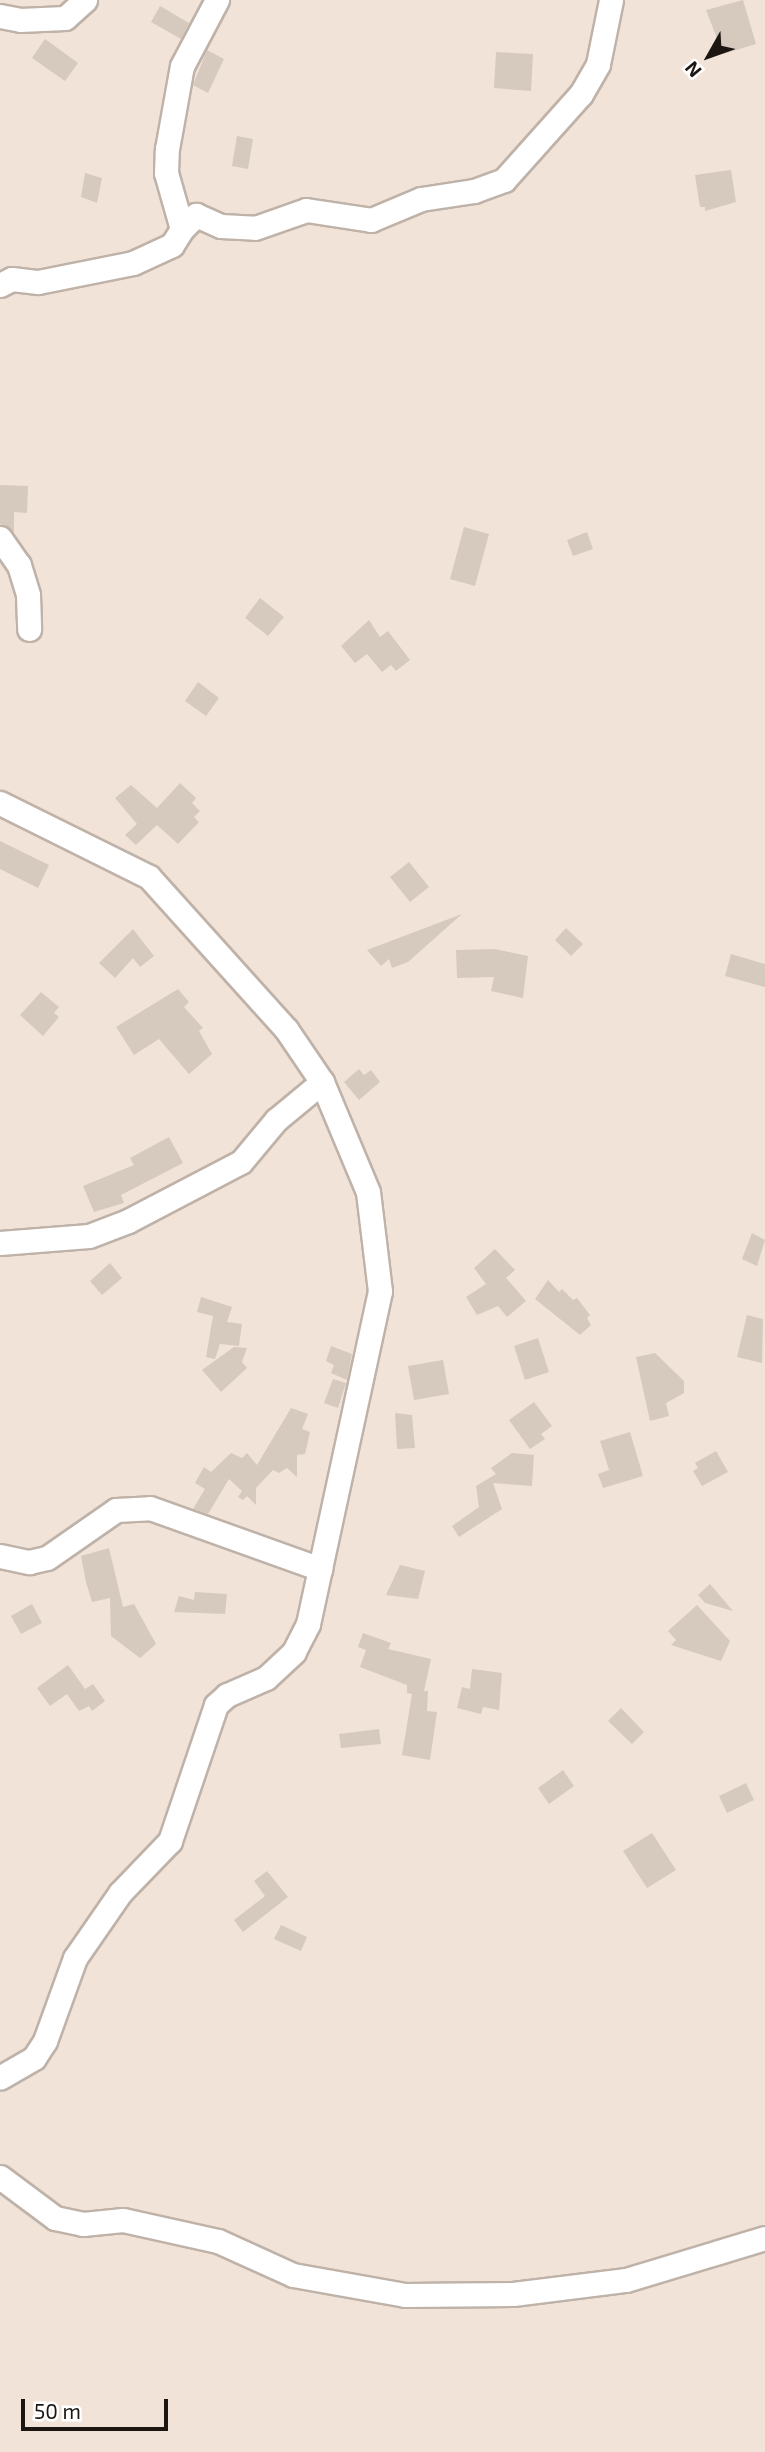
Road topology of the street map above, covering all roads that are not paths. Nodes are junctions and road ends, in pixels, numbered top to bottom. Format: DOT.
graph roads {
  1 [pos="85,0"];
  2 [pos="217,0"];
  3 [pos="611,0"];
  4 [pos="0,16"];
  5 [pos="182,229"];
  6 [pos="0,285"];
  7 [pos="0,538"];
  8 [pos="29,629"];
  9 [pos="0,803"];
  10 [pos="322,1082"];
  11 [pos="0,1242"];
  12 [pos="0,1556"];
  13 [pos="320,1569"];
  14 [pos="0,2078"];
  15 [pos="0,2177"];
  16 [pos="10,2198"];
  17 [pos="765,2238"];
  1 -- 4 [label="street"];
  2 -- 5 [label="street"];
  3 -- 5 [label="street"];
  5 -- 6 [label="street"];
  7 -- 8 [label="street"];
  9 -- 10 [label="street"];
  10 -- 11 [label="street"];
  10 -- 13 [label="street"];
  12 -- 13 [label="street"];
  13 -- 14 [label="street"];
  15 -- 16 [label="street"];
  16 -- 17 [label="street"];
}
